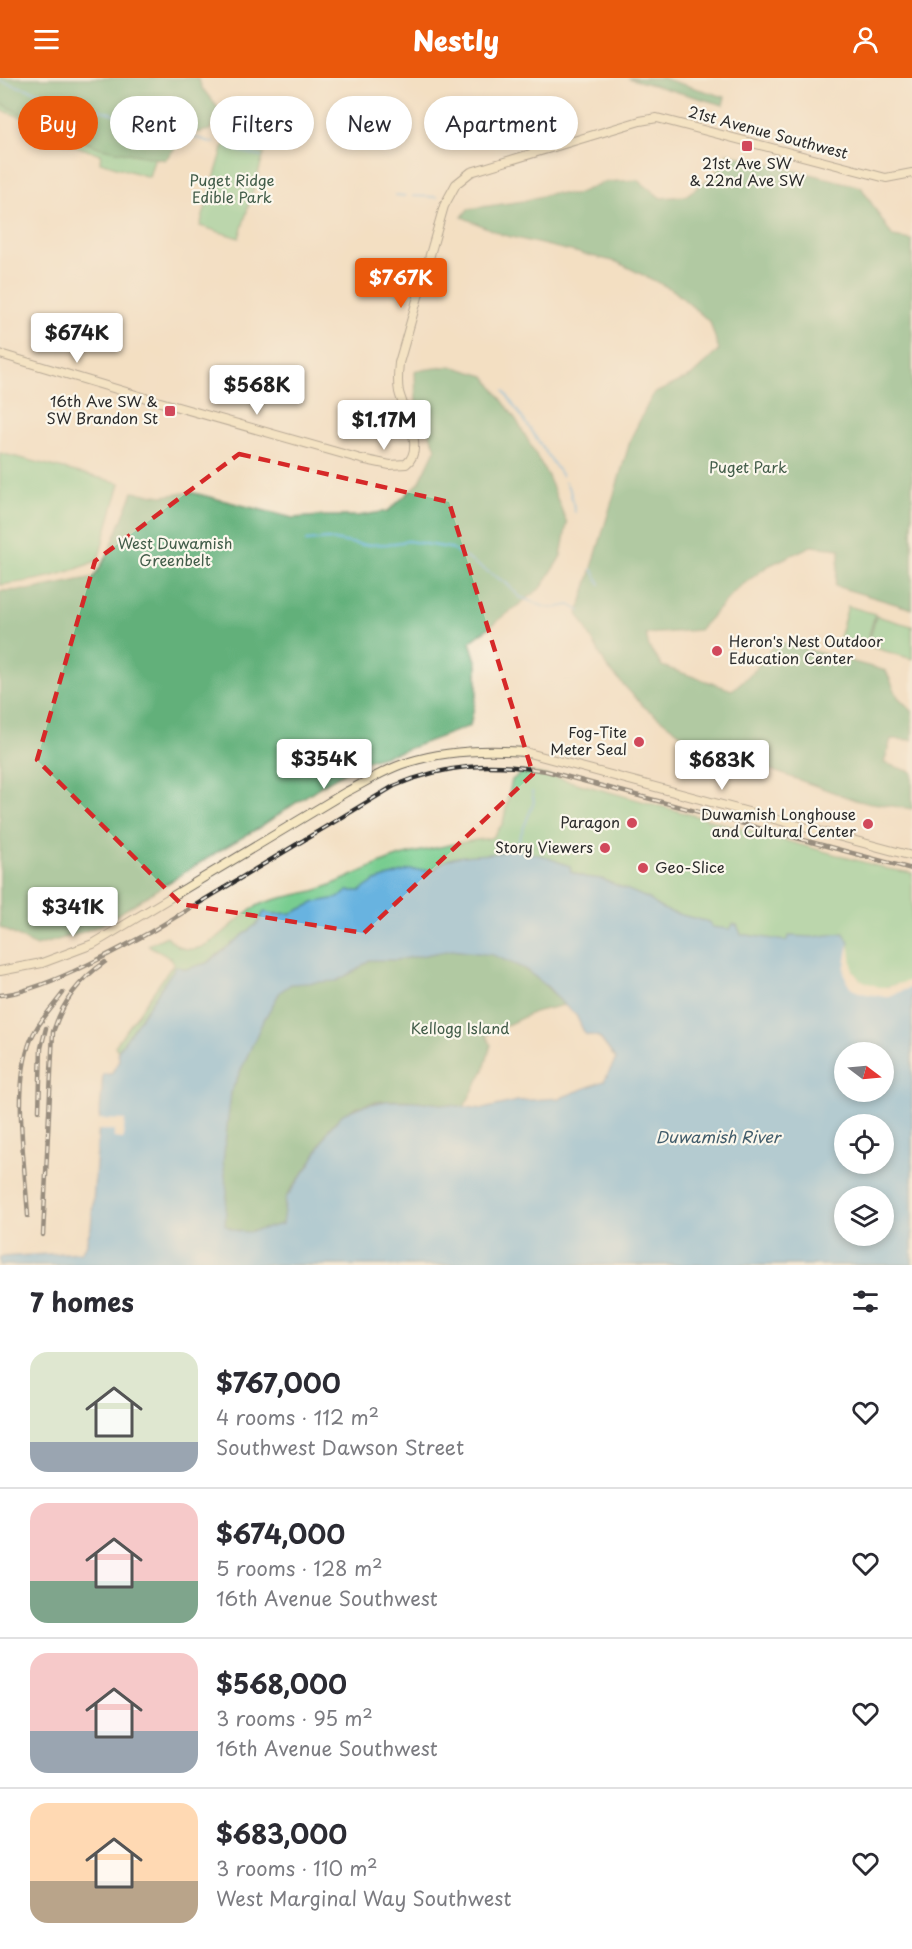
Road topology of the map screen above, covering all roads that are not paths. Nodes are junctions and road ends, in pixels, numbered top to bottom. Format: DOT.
graph roads {
  1 [pos="912,173"];
  2 [pos="0,354"];
  3 [pos="912,856"];
  4 [pos="0,971"];
  1 -- 2 [label="street, 21st Avenue Southwest"];
  3 -- 4 [label="street"];
}
